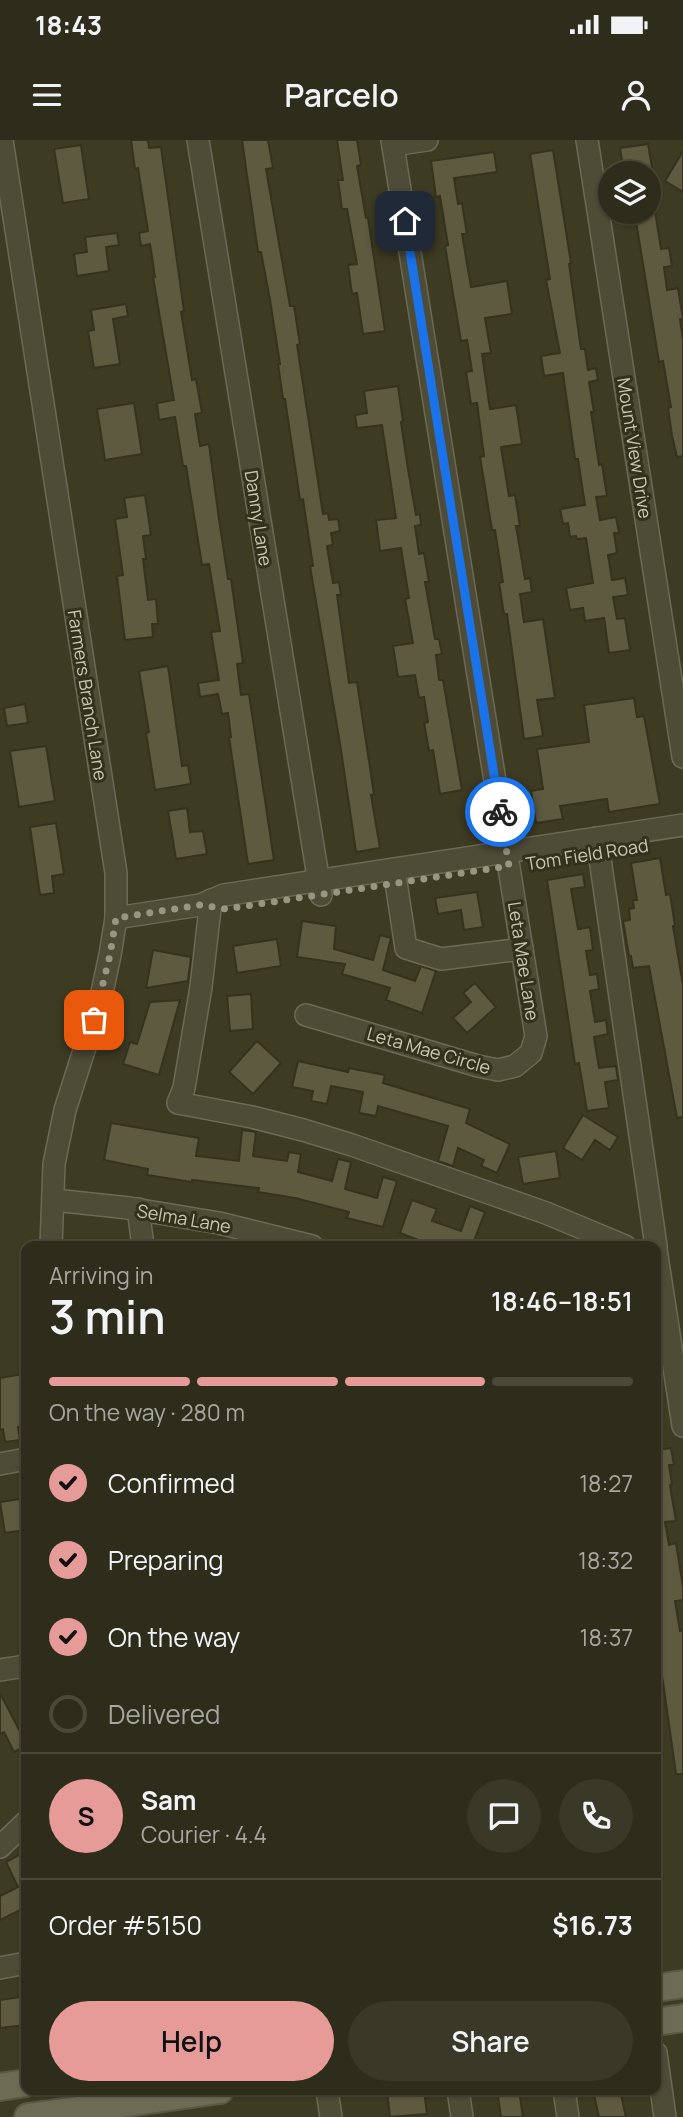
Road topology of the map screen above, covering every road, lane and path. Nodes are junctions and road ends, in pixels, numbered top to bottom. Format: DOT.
graph roads {
  1 [pos="2,140"];
  2 [pos="198,140"];
  3 [pos="427,140"];
  4 [pos="587,140"];
  5 [pos="392,143"];
  6 [pos="683,757"];
  7 [pos="683,825"];
  8 [pos="683,839"];
  9 [pos="598,845"];
  10 [pos="508,859"];
  11 [pos="395,876"];
  12 [pos="320,888"];
  13 [pos="207,904"];
  14 [pos="116,918"];
  15 [pos="522,949"];
  16 [pos="306,1015"];
  17 [pos="536,1036"];
  18 [pos="54,1200"];
  19 [pos="138,1209"];
  20 [pos="51,1241"];
  21 [pos="142,1241"];
  22 [pos="292,1241"];
  23 [pos="613,1241"];
  24 [pos="654,1241"];
  25 [pos="661,1285"];
  26 [pos="683,1426"];
  27 [pos="21,1460"];
  28 [pos="0,1464"];
  29 [pos="21,1667"];
  30 [pos="0,1670"];
  31 [pos="21,1827"];
  32 [pos="0,1847"];
  33 [pos="21,1964"];
  34 [pos="0,1968"];
  35 [pos="683,1984"];
  36 [pos="661,1987"];
  37 [pos="683,2018"];
  38 [pos="661,2021"];
  39 [pos="21,2084"];
  40 [pos="0,2087"];
  41 [pos="661,2089"];
  42 [pos="195,2095"];
  43 [pos="328,2095"];
  44 [pos="459,2095"];
  45 [pos="565,2095"];
  46 [pos="165,2101"];
  47 [pos="112,2111"];
  48 [pos="28,2117"];
  49 [pos="331,2117"];
  50 [pos="462,2117"];
  51 [pos="568,2117"];
  52 [pos="665,2117"];
  1 -- 14 [label="street, Farmers Branch Lane"];
  2 -- 12 [label="street, Danny Lane"];
  3 -- 5 [label="street"];
  4 -- 6 [label="street, Mount View Drive"];
  5 -- 10 [label="street, Leta Mae Lane"];
  7 -- 9 [label="street, Tom Field Road"];
  8 -- 9 [label="street, Tom Field Road"];
  9 -- 10 [label="street, Tom Field Road"];
  9 -- 24 [label="street"];
  10 -- 11 [label="street, Tom Field Road"];
  10 -- 15 [label="street, Leta Mae Lane"];
  11 -- 12 [label="street, Tom Field Road"];
  11 -- 15 [label="street"];
  12 -- 13 [label="street, Tom Field Road"];
  13 -- 14 [label="street, Tom Field Road"];
  13 -- 23 [label="street"];
  14 -- 18 [label="street, Farmers Branch Lane"];
  15 -- 17 [label="street, Leta Mae Lane"];
  16 -- 17 [label="street, Leta Mae Circle"];
  18 -- 19 [label="street, Selma Lane"];
  18 -- 20 [label="street, Farmers Branch Lane"];
  19 -- 21 [label="street"];
  19 -- 22 [label="street, Selma Lane"];
  25 -- 26 [label="street"];
  27 -- 28 [label="street"];
  29 -- 30 [label="street"];
  31 -- 32 [label="street"];
  33 -- 34 [label="street"];
  35 -- 36 [label="main road"];
  37 -- 38 [label="main road"];
  39 -- 40 [label="main road"];
  41 -- 52 [label="street"];
  42 -- 46 [label="main road"];
  43 -- 49 [label="street"];
  44 -- 50 [label="street"];
  45 -- 51 [label="street"];
  46 -- 47 [label="main road"];
  47 -- 48 [label="main road"];
}
